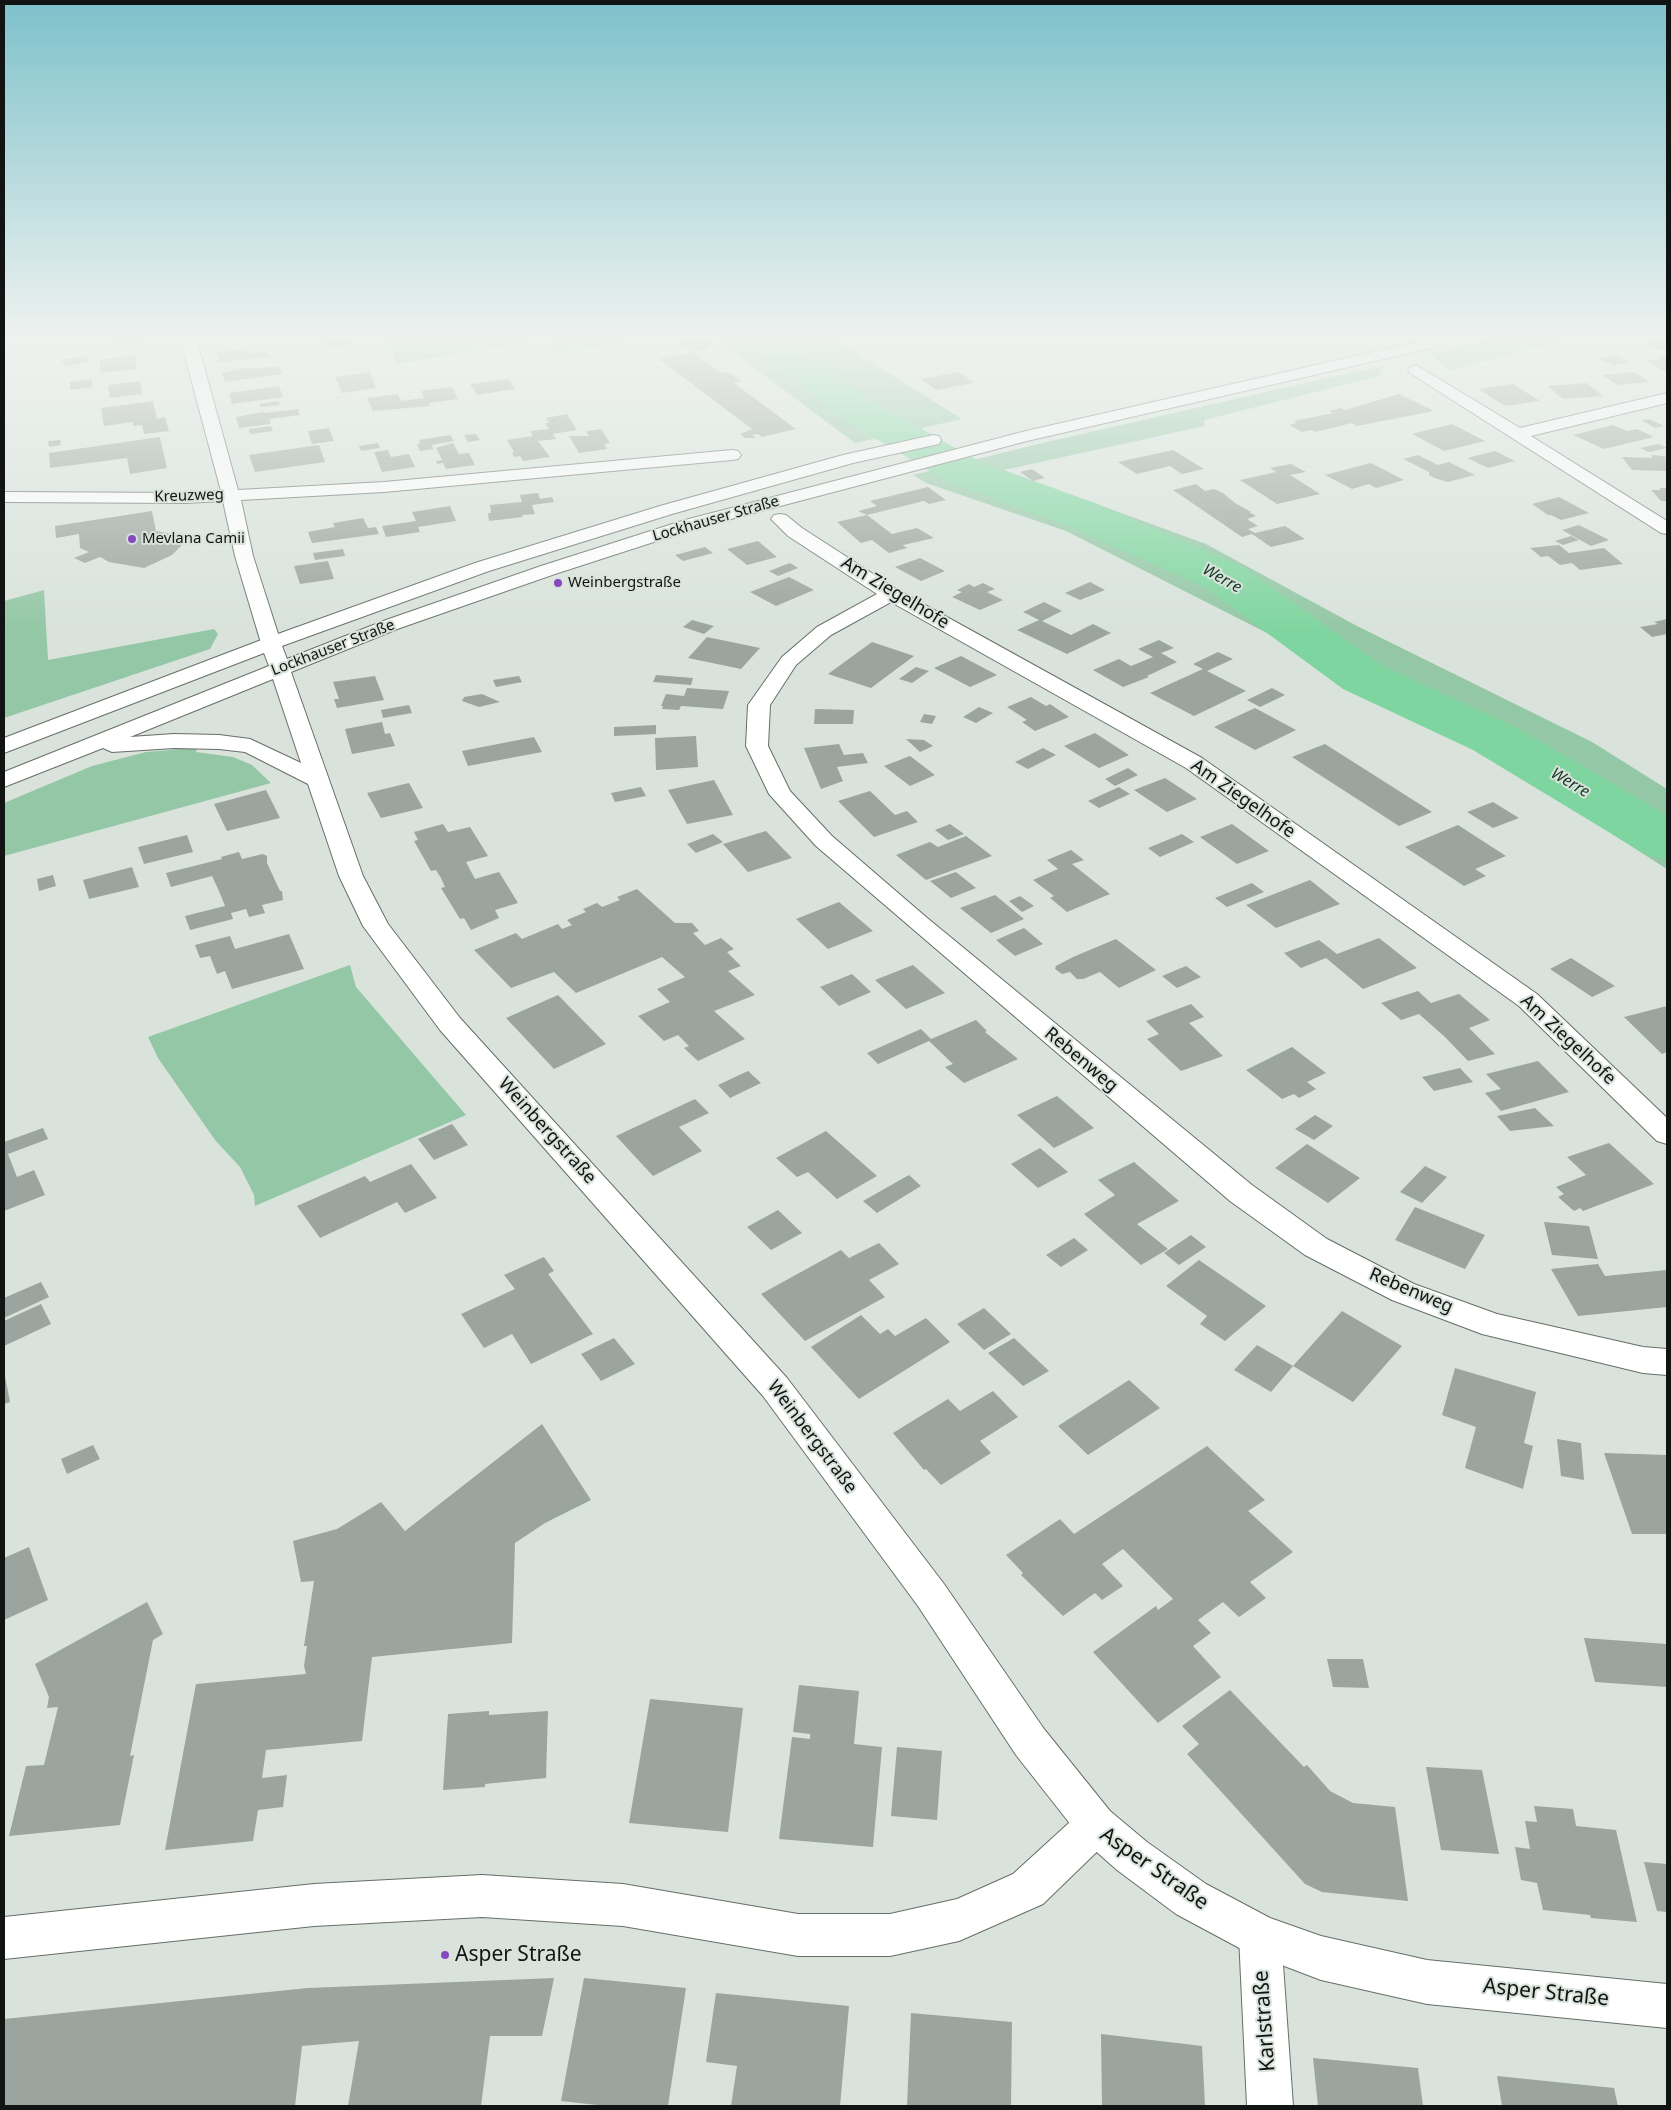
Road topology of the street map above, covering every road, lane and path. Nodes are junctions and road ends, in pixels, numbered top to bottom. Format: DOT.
graph roads {
  1 [pos="216,436"];
  2 [pos="1024,436"];
  3 [pos="1521,436"];
  4 [pos="946,438"];
  5 [pos="732,455"];
  6 [pos="232,494"];
  7 [pos="4,497"];
  8 [pos="780,519"];
  9 [pos="1667,529"];
  10 [pos="891,594"];
  11 [pos="271,643"];
  12 [pos="280,669"];
  13 [pos="4,746"];
  14 [pos="83,748"];
  15 [pos="4,780"];
  16 [pos="318,780"];
  17 [pos="1667,1134"];
  18 [pos="1667,1362"];
  19 [pos="1096,1825"];
  20 [pos="1260,1936"];
  21 [pos="4,1938"];
  22 [pos="1667,2006"];
  23 [pos="1270,2106"];
  1 -- 6 [label="street, Weinbergstraße"];
  2 -- 12 [label="street, Lockhauser Straße"];
  3 -- 9 [label="street"];
  4 -- 11 [label="street, Lockhauser Straße"];
  5 -- 6 [label="street, Kreuzweg"];
  6 -- 7 [label="street, Kreuzweg"];
  6 -- 11 [label="street, Weinbergstraße"];
  8 -- 10 [label="street, Am Ziegelhofe"];
  10 -- 17 [label="street, Am Ziegelhofe"];
  10 -- 18 [label="street, Rebenweg"];
  11 -- 12 [label="street, Weinbergstraße"];
  11 -- 13 [label="street, Lockhauser Straße"];
  12 -- 14 [label="street, Lockhauser Straße"];
  12 -- 16 [label="street, Weinbergstraße"];
  14 -- 15 [label="street, Lockhauser Straße"];
  14 -- 16 [label="street"];
  16 -- 19 [label="street, Weinbergstraße"];
  19 -- 20 [label="street, Asper Straße"];
  19 -- 21 [label="street, Asper Straße"];
  20 -- 22 [label="street, Asper Straße"];
  20 -- 23 [label="street, Karlstraße"];
}
